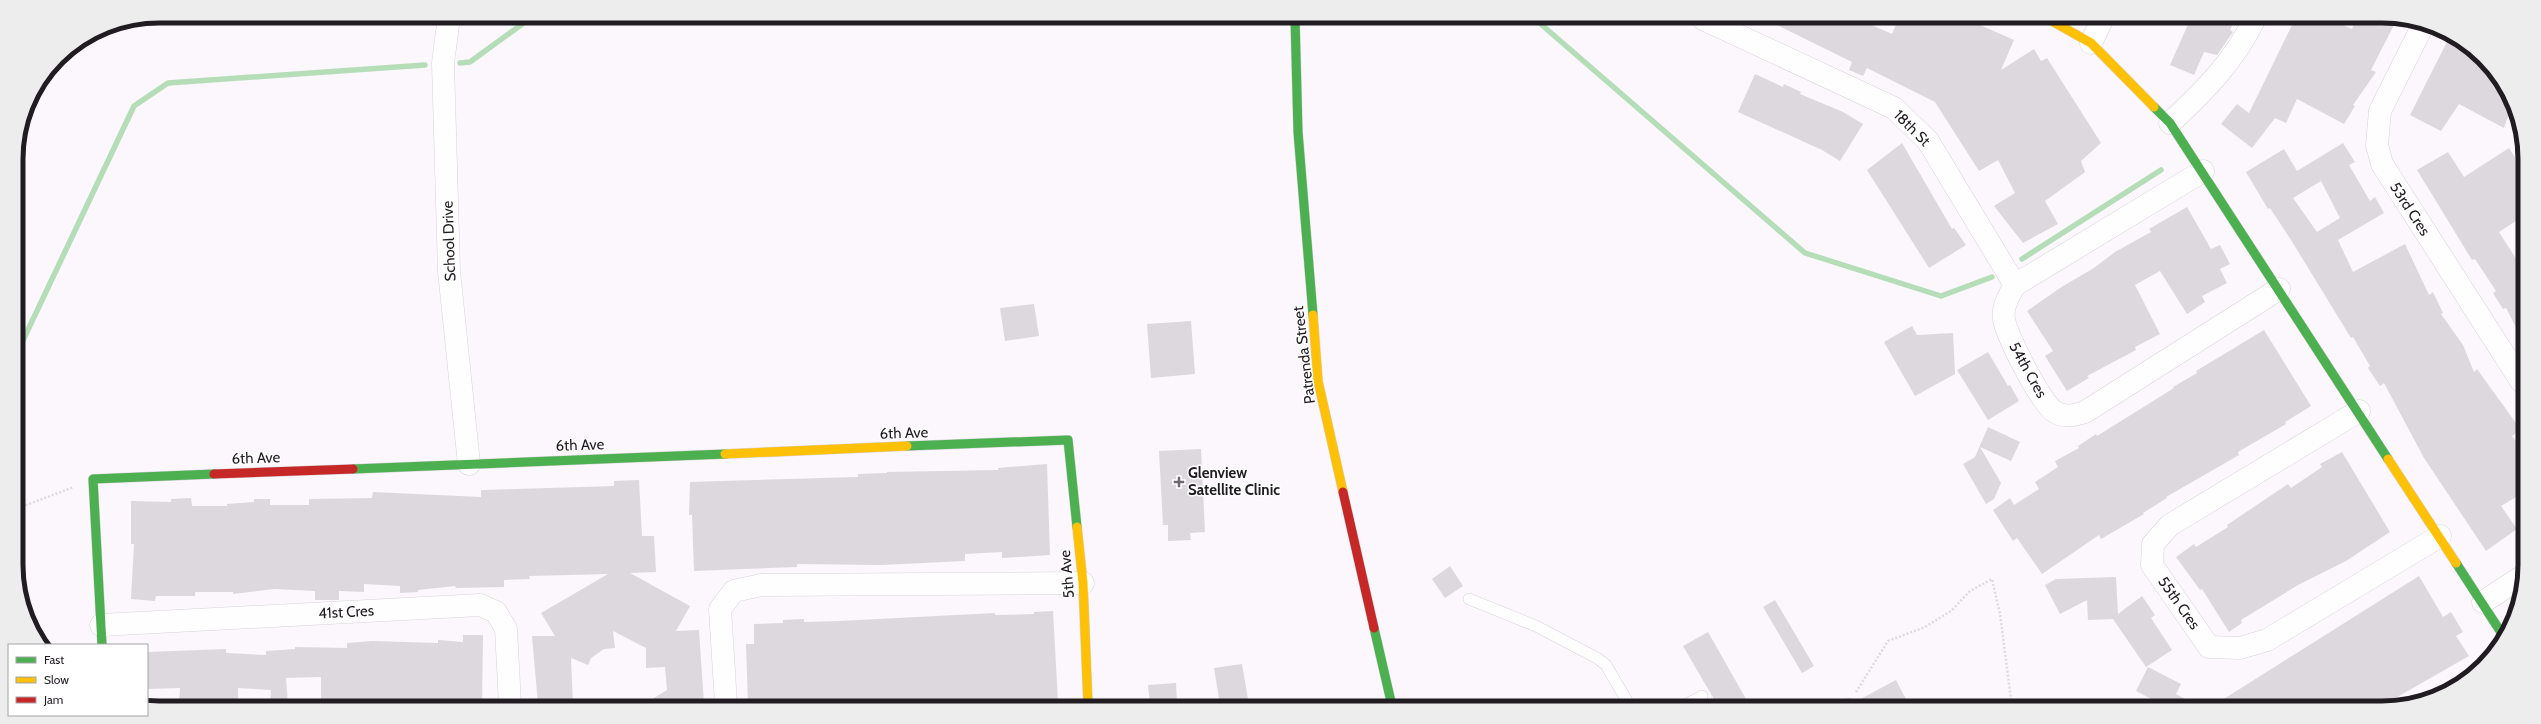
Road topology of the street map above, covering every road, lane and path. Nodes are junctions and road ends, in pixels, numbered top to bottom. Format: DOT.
graph roads {
  1 [pos="447,23"];
  2 [pos="1295,23"];
  3 [pos="1712,23"];
  4 [pos="2055,23"];
  5 [pos="2101,23"];
  6 [pos="2252,23"];
  7 [pos="2421,29"];
  8 [pos="2091,43"];
  9 [pos="2170,123"];
  10 [pos="2203,171"];
  11 [pos="2016,285"];
  12 [pos="2279,288"];
  13 [pos="2518,376"];
  14 [pos="2359,411"];
  15 [pos="1068,440"];
  16 [pos="469,464"];
  17 [pos="93,479"];
  18 [pos="23,506"];
  19 [pos="2440,536"];
  20 [pos="2517,580"];
  21 [pos="1083,583"];
  22 [pos="1469,599"];
  23 [pos="2483,602"];
  24 [pos="2501,631"];
  25 [pos="101,635"];
  26 [pos="1702,696"];
  27 [pos="510,701"];
  28 [pos="726,701"];
  29 [pos="1088,701"];
  30 [pos="1391,701"];
  31 [pos="1627,701"];
  32 [pos="1692,701"];
  33 [pos="1850,701"];
  34 [pos="2011,701"];
  1 -- 16 [label="street, School Drive"];
  2 -- 30 [label="street, Patrenda Street"];
  3 -- 11 [label="street, 18th St"];
  4 -- 8 [label="street"];
  5 -- 8 [label="street"];
  6 -- 9 [label="street"];
  7 -- 13 [label="street, 53rd Cres"];
  8 -- 9 [label="street"];
  9 -- 10 [label="street"];
  10 -- 11 [label="street, 54th Cres"];
  10 -- 12 [label="street"];
  11 -- 12 [label="street, 54th Cres"];
  12 -- 14 [label="street"];
  14 -- 19 [label="street"];
  14 -- 19 [label="street, 55th Cres"];
  15 -- 16 [label="street, 6th Ave"];
  15 -- 21 [label="street, 5th Ave"];
  16 -- 17 [label="street, 6th Ave"];
  17 -- 18 [label="path"];
  17 -- 25 [label="street"];
  19 -- 23 [label="street"];
  20 -- 23 [label="street"];
  21 -- 28 [label="street"];
  21 -- 29 [label="street, 5th Ave"];
  22 -- 31 [label="lane"];
  23 -- 24 [label="street"];
  25 -- 27 [label="street, 41st Cres"];
  26 -- 32 [label="lane"];
  33 -- 34 [label="path"];
}
